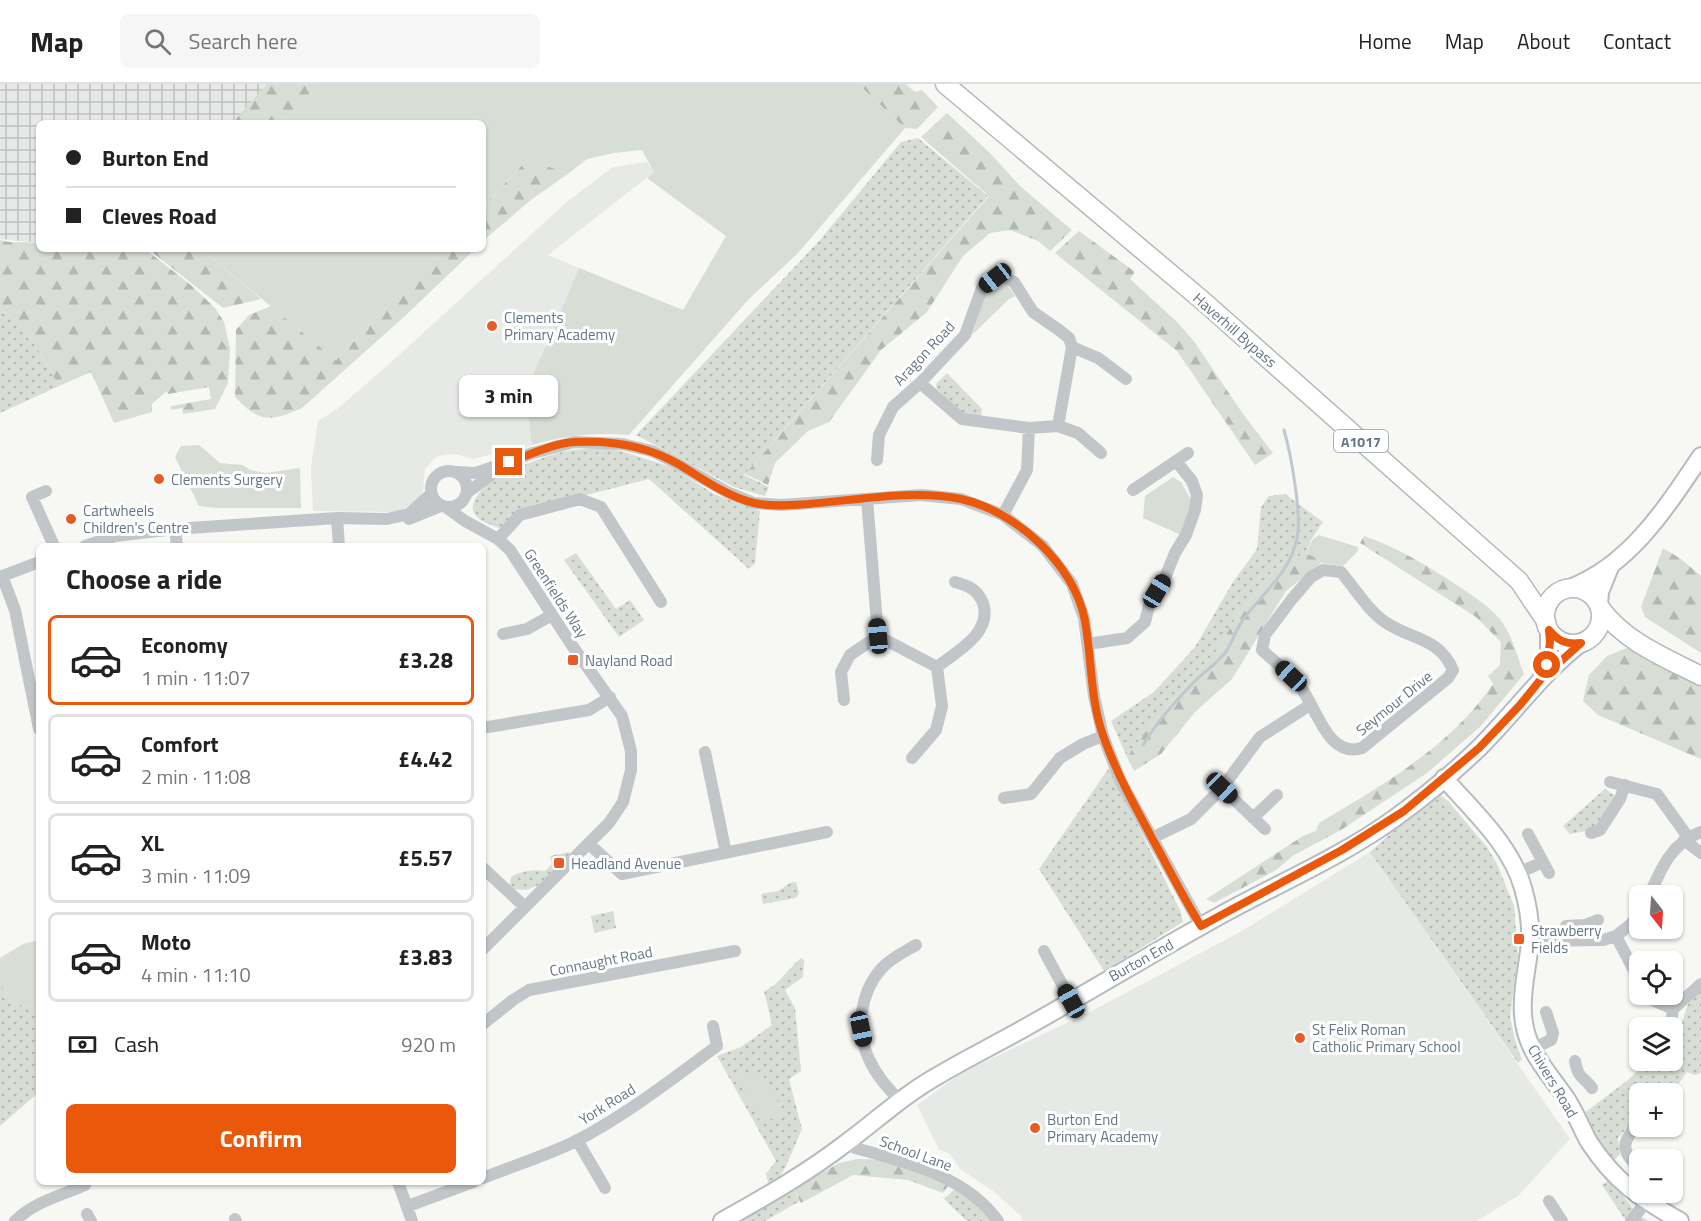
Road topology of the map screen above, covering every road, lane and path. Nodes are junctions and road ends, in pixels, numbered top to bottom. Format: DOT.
graph roads {
  1 [pos="945,84"];
  2 [pos="1072,347"];
  3 [pos="1126,379"];
  4 [pos="920,383"];
  5 [pos="1058,426"];
  6 [pos="1029,428"];
  7 [pos="1101,453"];
  8 [pos="1188,453"];
  9 [pos="1701,456"];
  10 [pos="878,460"];
  11 [pos="1176,461"];
  12 [pos="509,462"];
  13 [pos="457,472"];
  14 [pos="1133,490"];
  15 [pos="46,491"];
  16 [pos="431,494"];
  17 [pos="467,495"];
  18 [pos="867,499"];
  19 [pos="444,507"];
  20 [pos="1003,515"];
  21 [pos="399,517"];
  22 [pos="337,518"];
  23 [pos="472,524"];
  24 [pos="175,529"];
  25 [pos="498,539"];
  26 [pos="53,543"];
  27 [pos="94,543"];
  28 [pos="177,543"];
  29 [pos="339,543"];
  30 [pos="36,563"];
  31 [pos="1610,567"];
  32 [pos="1,577"];
  33 [pos="1519,581"];
  34 [pos="955,582"];
  35 [pos="1565,589"];
  36 [pos="661,602"];
  37 [pos="1600,607"];
  38 [pos="552,615"];
  39 [pos="1547,625"];
  40 [pos="503,634"];
  41 [pos="878,636"];
  42 [pos="1631,639"];
  43 [pos="1584,642"];
  44 [pos="1088,644"];
  45 [pos="937,667"];
  46 [pos="1701,676"];
  47 [pos="1541,679"];
  48 [pos="610,697"];
  49 [pos="843,700"];
  50 [pos="1310,705"];
  51 [pos="36,714"];
  52 [pos="488,727"];
  53 [pos="1103,736"];
  54 [pos="705,752"];
  55 [pos="912,758"];
  56 [pos="1444,778"];
  57 [pos="1610,782"];
  58 [pos="1625,785"];
  59 [pos="1222,788"];
  60 [pos="1277,795"];
  61 [pos="1004,798"];
  62 [pos="1253,818"];
  63 [pos="1265,830"];
  64 [pos="827,832"];
  65 [pos="1701,832"];
  66 [pos="1591,833"];
  67 [pos="1528,834"];
  68 [pos="1152,838"];
  69 [pos="1686,838"];
  70 [pos="589,844"];
  71 [pos="726,853"];
  72 [pos="1701,853"];
  73 [pos="486,871"];
  74 [pos="1518,873"];
  75 [pos="1654,885"];
  76 [pos="525,907"];
  77 [pos="1598,921"];
  78 [pos="1585,925"];
  79 [pos="1201,926"];
  80 [pos="1566,926"];
  81 [pos="1629,926"];
  82 [pos="1616,936"];
  83 [pos="1586,940"];
  84 [pos="1530,941"];
  85 [pos="916,945"];
  86 [pos="486,946"];
  87 [pos="735,951"];
  88 [pos="1044,951"];
  89 [pos="1629,961"];
  90 [pos="1701,984"];
  91 [pos="1071,1001"];
  92 [pos="1663,1005"];
  93 [pos="1673,1009"];
  94 [pos="1546,1012"];
  95 [pos="1672,1017"];
  96 [pos="486,1022"];
  97 [pos="713,1026"];
  98 [pos="1532,1049"];
  99 [pos="1575,1061"];
  100 [pos="1582,1080"];
  101 [pos="1592,1088"];
  102 [pos="1564,1095"];
  103 [pos="899,1100"];
  104 [pos="1629,1134"];
  105 [pos="577,1140"];
  106 [pos="847,1143"];
  107 [pos="1628,1155"];
  108 [pos="1611,1171"];
  109 [pos="486,1177"];
  110 [pos="85,1185"];
  111 [pos="399,1185"];
  112 [pos="465,1185"];
  113 [pos="605,1188"];
  114 [pos="1629,1188"];
  115 [pos="1549,1201"];
  116 [pos="1645,1203"];
  117 [pos="1648,1203"];
  118 [pos="408,1206"];
  119 [pos="15,1221"];
  120 [pos="412,1221"];
  121 [pos="722,1221"];
  122 [pos="998,1221"];
  123 [pos="1562,1221"];
  124 [pos="1631,1221"];
  125 [pos="1680,1221"];
  1 -- 33 [label="main road, Haverhill Bypass / A1017"];
  2 -- 3 [label="street"];
  2 -- 4 [label="street, Aragon Road"];
  2 -- 5 [label="street"];
  4 -- 6 [label="street"];
  4 -- 10 [label="street, Aragon Road"];
  5 -- 6 [label="street"];
  5 -- 7 [label="street"];
  6 -- 20 [label="street"];
  8 -- 11 [label="street"];
  9 -- 31 [label="street"];
  11 -- 14 [label="street"];
  11 -- 44 [label="street"];
  12 -- 13 [label="street"];
  12 -- 17 [label="street"];
  12 -- 18 [label="street"];
  13 -- 16 [label="street"];
  13 -- 17 [label="street"];
  15 -- 26 [label="street"];
  16 -- 19 [label="street"];
  16 -- 21 [label="street"];
  17 -- 19 [label="street"];
  17 -- 23 [label="street"];
  18 -- 20 [label="street"];
  18 -- 41 [label="street"];
  19 -- 21 [label="street"];
  19 -- 23 [label="street, Greenfields Way"];
  20 -- 44 [label="street"];
  21 -- 22 [label="street"];
  22 -- 24 [label="street"];
  22 -- 29 [label="street"];
  23 -- 25 [label="street, Greenfields Way"];
  24 -- 27 [label="street"];
  24 -- 28 [label="street"];
  25 -- 36 [label="street"];
  25 -- 38 [label="street, Greenfields Way"];
  30 -- 32 [label="street"];
  31 -- 35 [label="street"];
  31 -- 37 [label="street"];
  32 -- 51 [label="street"];
  33 -- 35 [label="main road, Haverhill Bypass / A1017"];
  33 -- 39 [label="main road, Haverhill Bypass / A1017"];
  34 -- 45 [label="street"];
  35 -- 37 [label="main road"];
  35 -- 39 [label="main road"];
  37 -- 42 [label="main road"];
  37 -- 43 [label="main road"];
  38 -- 40 [label="street"];
  38 -- 48 [label="street, Greenfields Way"];
  39 -- 43 [label="main road"];
  39 -- 47 [label="street, Burton End"];
  41 -- 45 [label="street"];
  41 -- 49 [label="street"];
  42 -- 43 [label="main road"];
  42 -- 46 [label="main road"];
  43 -- 47 [label="street, Burton End"];
  44 -- 53 [label="street"];
  45 -- 55 [label="street"];
  47 -- 56 [label="street, Burton End"];
  48 -- 52 [label="street"];
  48 -- 70 [label="street, Greenfields Way"];
  50 -- 50 [label="street, Seymour Drive"];
  50 -- 59 [label="street"];
  53 -- 61 [label="street"];
  53 -- 68 [label="street"];
  54 -- 71 [label="street"];
  56 -- 74 [label="street, Chivers Road"];
  56 -- 79 [label="street, Burton End"];
  57 -- 58 [label="street"];
  58 -- 66 [label="street"];
  58 -- 69 [label="street"];
  59 -- 62 [label="street"];
  59 -- 68 [label="street"];
  60 -- 62 [label="street"];
  62 -- 63 [label="street"];
  64 -- 71 [label="street"];
  65 -- 69 [label="street"];
  67 -- 74 [label="street"];
  68 -- 79 [label="street"];
  69 -- 72 [label="street"];
  69 -- 75 [label="street"];
  70 -- 71 [label="street"];
  70 -- 76 [label="street, Greenfields Way"];
  73 -- 76 [label="street"];
  74 -- 84 [label="street, Chivers Road"];
  76 -- 86 [label="street, Greenfields Way"];
  77 -- 78 [label="street"];
  78 -- 80 [label="street"];
  78 -- 83 [label="street"];
  79 -- 91 [label="street, Burton End"];
  81 -- 82 [label="street"];
  82 -- 83 [label="street"];
  82 -- 89 [label="street"];
  83 -- 84 [label="street"];
  84 -- 98 [label="street, Chivers Road"];
  85 -- 103 [label="street"];
  87 -- 96 [label="street, Connaught Road"];
  88 -- 91 [label="street"];
  90 -- 93 [label="street"];
  91 -- 103 [label="street, Burton End"];
  92 -- 93 [label="street"];
  93 -- 95 [label="street"];
  94 -- 98 [label="street"];
  97 -- 105 [label="street, York Road"];
  98 -- 102 [label="street, Chivers Road"];
  99 -- 100 [label="street"];
  100 -- 101 [label="street"];
  100 -- 102 [label="street"];
  102 -- 108 [label="street, Chivers Road"];
  103 -- 106 [label="street, Burton End"];
  104 -- 107 [label="street"];
  105 -- 109 [label="street, York Road"];
  105 -- 113 [label="street"];
  106 -- 121 [label="street, Burton End"];
  106 -- 122 [label="street, School Lane"];
  107 -- 108 [label="street"];
  108 -- 114 [label="street, Chivers Road"];
  110 -- 119 [label="street"];
  111 -- 118 [label="street"];
  112 -- 118 [label="street"];
  115 -- 123 [label="street"];
  116 -- 124 [label="street"];
  117 -- 125 [label="street, Chivers Road"];
  118 -- 120 [label="street"];
}
